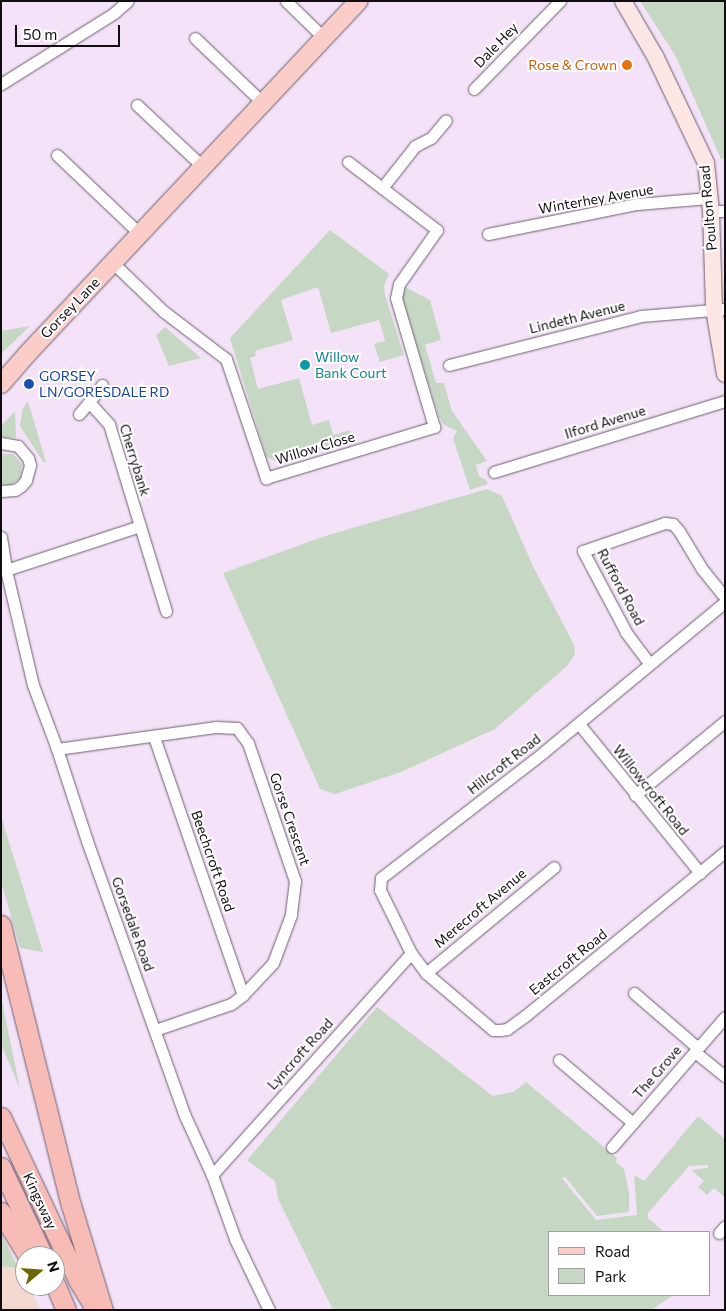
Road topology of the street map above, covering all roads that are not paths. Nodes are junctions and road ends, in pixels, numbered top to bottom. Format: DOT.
graph roads {
  1 [pos="128,1"];
  2 [pos="286,1"];
  3 [pos="359,1"];
  4 [pos="560,1"];
  5 [pos="623,1"];
  6 [pos="195,38"];
  7 [pos="324,38"];
  8 [pos="1,84"];
  9 [pos="474,89"];
  10 [pos="263,103"];
  11 [pos="137,105"];
  12 [pos="446,120"];
  13 [pos="57,155"];
  14 [pos="348,162"];
  15 [pos="204,167"];
  16 [pos="382,188"];
  17 [pos="715,207"];
  18 [pos="140,234"];
  19 [pos="488,234"];
  20 [pos="113,264"];
  21 [pos="719,309"];
  22 [pos="449,365"];
  23 [pos="725,374"];
  24 [pos="1,384"];
  25 [pos="102,385"];
  26 [pos="725,401"];
  27 [pos="89,402"];
  28 [pos="79,414"];
  29 [pos="1,443"];
  30 [pos="494,472"];
  31 [pos="1,491"];
  32 [pos="140,526"];
  33 [pos="1,538"];
  34 [pos="6,570"];
  35 [pos="725,597"];
  36 [pos="725,602"];
  37 [pos="166,611"];
  38 [pos="649,663"];
  39 [pos="725,720"];
  40 [pos="579,724"];
  41 [pos="154,737"];
  42 [pos="57,749"];
  43 [pos="635,795"];
  44 [pos="725,852"];
  45 [pos="554,866"];
  46 [pos="700,873"];
  47 [pos="1,925"];
  48 [pos="411,952"];
  49 [pos="426,973"];
  50 [pos="634,993"];
  51 [pos="243,995"];
  52 [pos="725,1017"];
  53 [pos="155,1030"];
  54 [pos="696,1050"];
  55 [pos="558,1060"];
  56 [pos="725,1076"];
  57 [pos="1,1117"];
  58 [pos="633,1123"];
  59 [pos="612,1147"];
  60 [pos="1,1167"];
  61 [pos="212,1175"];
  62 [pos="1,1212"];
  63 [pos="22,1246"];
  64 [pos="38,1246"];
  65 [pos="51,1296"];
  66 [pos="60,1296"];
  67 [pos="59,1310"];
  68 [pos="66,1310"];
  69 [pos="96,1310"];
  70 [pos="103,1310"];
  71 [pos="269,1310"];
  1 -- 8 [label="street"];
  2 -- 7 [label="street"];
  3 -- 7 [label="main road, Gorsey Lane"];
  4 -- 9 [label="street, Dale Hey"];
  5 -- 17 [label="main road, Poulton Road"];
  6 -- 10 [label="street"];
  7 -- 10 [label="main road, Gorsey Lane"];
  10 -- 15 [label="main road, Gorsey Lane"];
  11 -- 15 [label="street"];
  12 -- 16 [label="street"];
  13 -- 18 [label="street"];
  14 -- 16 [label="street"];
  15 -- 18 [label="main road, Gorsey Lane"];
  16 -- 20 [label="street, Willow Close"];
  17 -- 19 [label="street, Winterhey Avenue"];
  17 -- 21 [label="main road, Poulton Road"];
  18 -- 20 [label="main road, Gorsey Lane"];
  20 -- 24 [label="main road, Gorsey Lane"];
  21 -- 22 [label="street, Lindeth Avenue"];
  21 -- 23 [label="main road, Poulton Road"];
  25 -- 27 [label="street"];
  26 -- 30 [label="street, Ilford Avenue"];
  27 -- 28 [label="street"];
  27 -- 32 [label="street, Cherrybank"];
  29 -- 31 [label="street"];
  32 -- 34 [label="street"];
  32 -- 37 [label="street, Cherrybank"];
  33 -- 34 [label="street, Gorsedale Road"];
  34 -- 42 [label="street, Gorsedale Road"];
  35 -- 38 [label="street, Rufford Road"];
  36 -- 38 [label="street, Hillcroft Road"];
  38 -- 40 [label="street, Hillcroft Road"];
  39 -- 43 [label="street"];
  40 -- 43 [label="street, Willowcroft Road"];
  40 -- 48 [label="street, Hillcroft Road"];
  41 -- 42 [label="street, Gorse Crescent"];
  41 -- 51 [label="street, Beechcroft Road"];
  41 -- 51 [label="street, Gorse Crescent"];
  42 -- 53 [label="street, Gorsedale Road"];
  43 -- 46 [label="street, Willowcroft Road"];
  44 -- 46 [label="street, Eastcroft Road"];
  45 -- 49 [label="street, Merecroft Avenue"];
  46 -- 49 [label="street, Eastcroft Road"];
  47 -- 70 [label="highway"];
  48 -- 49 [label="street, Hillcroft Road"];
  48 -- 61 [label="street, Lyncroft Road"];
  50 -- 54 [label="street"];
  51 -- 53 [label="street, Gorse Crescent"];
  52 -- 54 [label="street, The Grove"];
  53 -- 61 [label="street, Gorsedale Road"];
  54 -- 56 [label="street"];
  54 -- 58 [label="street, The Grove"];
  55 -- 58 [label="street"];
  57 -- 69 [label="highway, Kingsway"];
  58 -- 59 [label="street, The Grove"];
  60 -- 64 [label="highway, Kingsway"];
  61 -- 71 [label="street, Gorsedale Road"];
  62 -- 63 [label="highway"];
  65 -- 67 [label="highway"];
  66 -- 68 [label="highway"];
}
